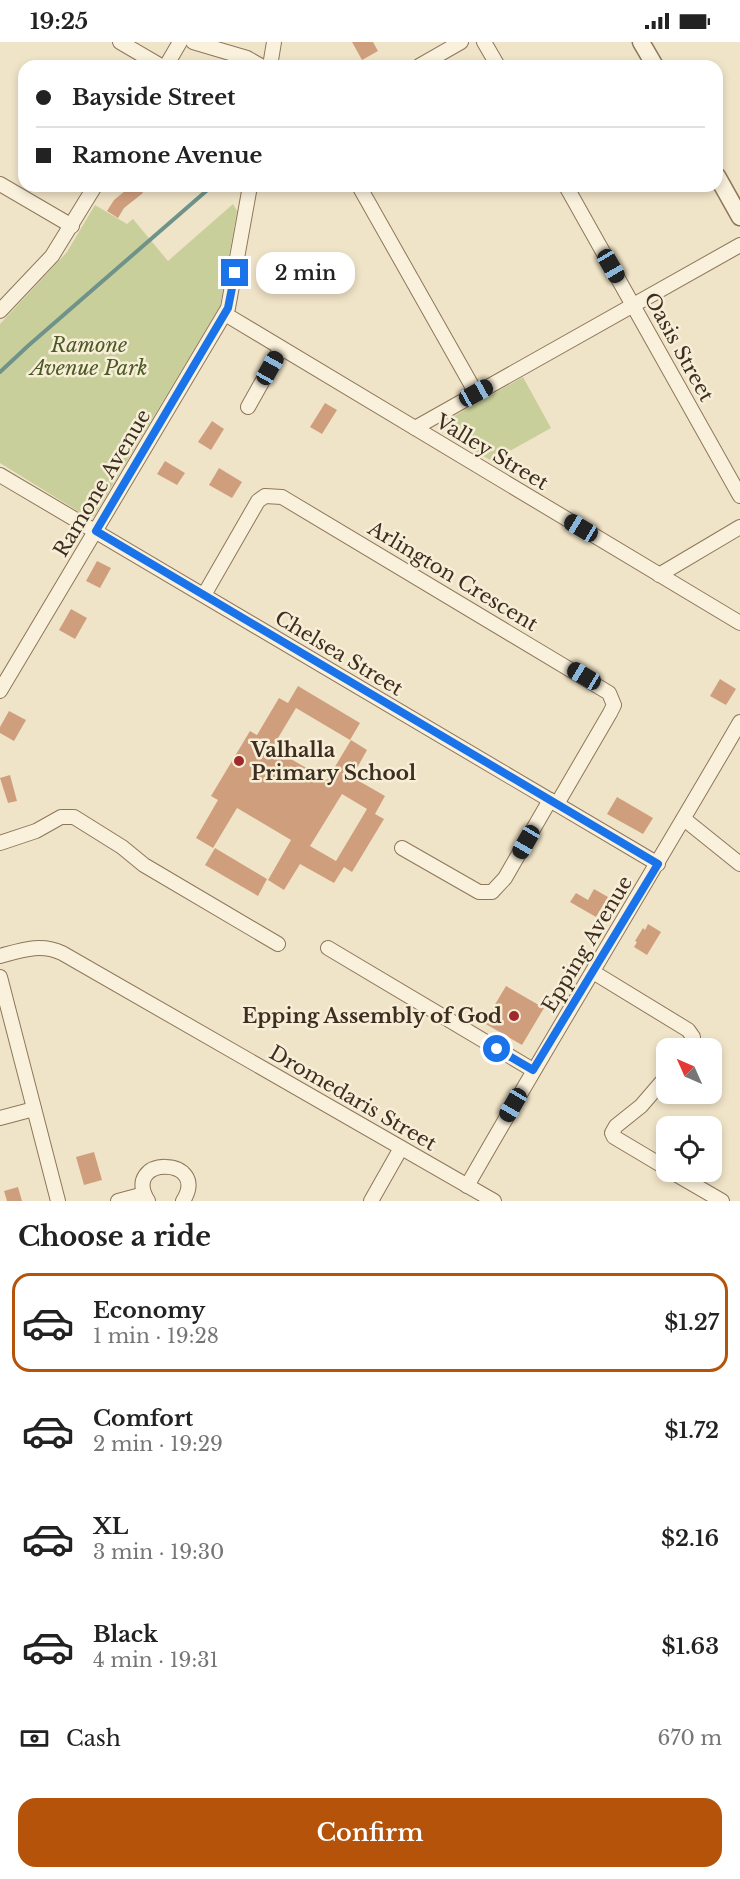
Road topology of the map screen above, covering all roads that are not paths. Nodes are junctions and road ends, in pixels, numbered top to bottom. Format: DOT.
graph roads {
  1 [pos="120,42"];
  2 [pos="180,42"];
  3 [pos="194,42"];
  4 [pos="274,42"];
  5 [pos="461,42"];
  6 [pos="484,42"];
  7 [pos="641,42"];
  8 [pos="151,60"];
  9 [pos="170,60"];
  10 [pos="250,60"];
  11 [pos="271,60"];
  12 [pos="430,60"];
  13 [pos="494,60"];
  14 [pos="652,60"];
  15 [pos="0,184"];
  16 [pos="723,187"];
  17 [pos="92,192"];
  18 [pos="249,192"];
  19 [pos="362,192"];
  20 [pos="569,192"];
  21 [pos="740,217"];
  22 [pos="72,226"];
  23 [pos="740,245"];
  24 [pos="634,306"];
  25 [pos="0,311"];
  26 [pos="225,314"];
  27 [pos="281,348"];
  28 [pos="476,393"];
  29 [pos="248,407"];
  30 [pos="415,428"];
  31 [pos="0,475"];
  32 [pos="740,496"];
  33 [pos="740,527"];
  34 [pos="96,531"];
  35 [pos="658,575"];
  36 [pos="204,595"];
  37 [pos="740,623"];
  38 [pos="0,691"];
  39 [pos="740,723"];
  40 [pos="554,802"];
  41 [pos="684,819"];
  42 [pos="0,843"];
  43 [pos="402,848"];
  44 [pos="658,864"];
  45 [pos="740,864"];
  46 [pos="278,944"];
  47 [pos="328,948"];
  48 [pos="0,956"];
  49 [pos="593,972"];
  50 [pos="0,976"];
  51 [pos="693,1038"];
  52 [pos="533,1070"];
  53 [pos="656,1088"];
  54 [pos="34,1109"];
  55 [pos="0,1118"];
  56 [pos="401,1148"];
  57 [pos="656,1162"];
  58 [pos="689,1182"];
  59 [pos="467,1186"];
  60 [pos="146,1198"];
  61 [pos="58,1201"];
  62 [pos="118,1201"];
  63 [pos="183,1201"];
  64 [pos="370,1201"];
  65 [pos="494,1201"];
  66 [pos="722,1201"];
  1 -- 8 [label="street"];
  2 -- 9 [label="street"];
  3 -- 10 [label="street"];
  4 -- 11 [label="street"];
  5 -- 12 [label="street"];
  6 -- 13 [label="street"];
  7 -- 14 [label="street"];
  15 -- 22 [label="street"];
  16 -- 21 [label="street"];
  17 -- 22 [label="street"];
  18 -- 26 [label="street, Ramone Avenue"];
  19 -- 28 [label="street"];
  20 -- 24 [label="street, Oasis Street"];
  22 -- 25 [label="street"];
  23 -- 24 [label="street"];
  24 -- 28 [label="street"];
  24 -- 32 [label="street, Oasis Street"];
  26 -- 27 [label="street, Valley Street"];
  26 -- 34 [label="street, Ramone Avenue"];
  27 -- 29 [label="street"];
  27 -- 30 [label="street, Valley Street"];
  28 -- 30 [label="street"];
  30 -- 35 [label="street, Valley Street"];
  31 -- 34 [label="street, Chelsea Street"];
  33 -- 35 [label="street"];
  34 -- 36 [label="street, Chelsea Street"];
  34 -- 38 [label="street, Ramone Avenue"];
  35 -- 37 [label="street, Valley Street"];
  36 -- 40 [label="street, Chelsea Street"];
  36 -- 40 [label="street, Arlington Crescent"];
  39 -- 41 [label="street, Epping Avenue"];
  40 -- 43 [label="street"];
  40 -- 44 [label="street, Chelsea Street"];
  41 -- 44 [label="street, Epping Avenue"];
  41 -- 45 [label="street"];
  42 -- 46 [label="street"];
  44 -- 49 [label="street, Epping Avenue"];
  47 -- 52 [label="street"];
  48 -- 56 [label="street, Dromedaris Street"];
  49 -- 51 [label="street"];
  49 -- 52 [label="street, Epping Avenue"];
  50 -- 54 [label="street"];
  52 -- 59 [label="street, Epping Avenue"];
  53 -- 57 [label="street"];
  54 -- 55 [label="street"];
  54 -- 61 [label="street"];
  56 -- 59 [label="street, Dromedaris Street"];
  56 -- 64 [label="street"];
  58 -- 66 [label="street"];
  59 -- 65 [label="street, Dromedaris Street"];
  60 -- 62 [label="street"];
  60 -- 63 [label="street"];
}
